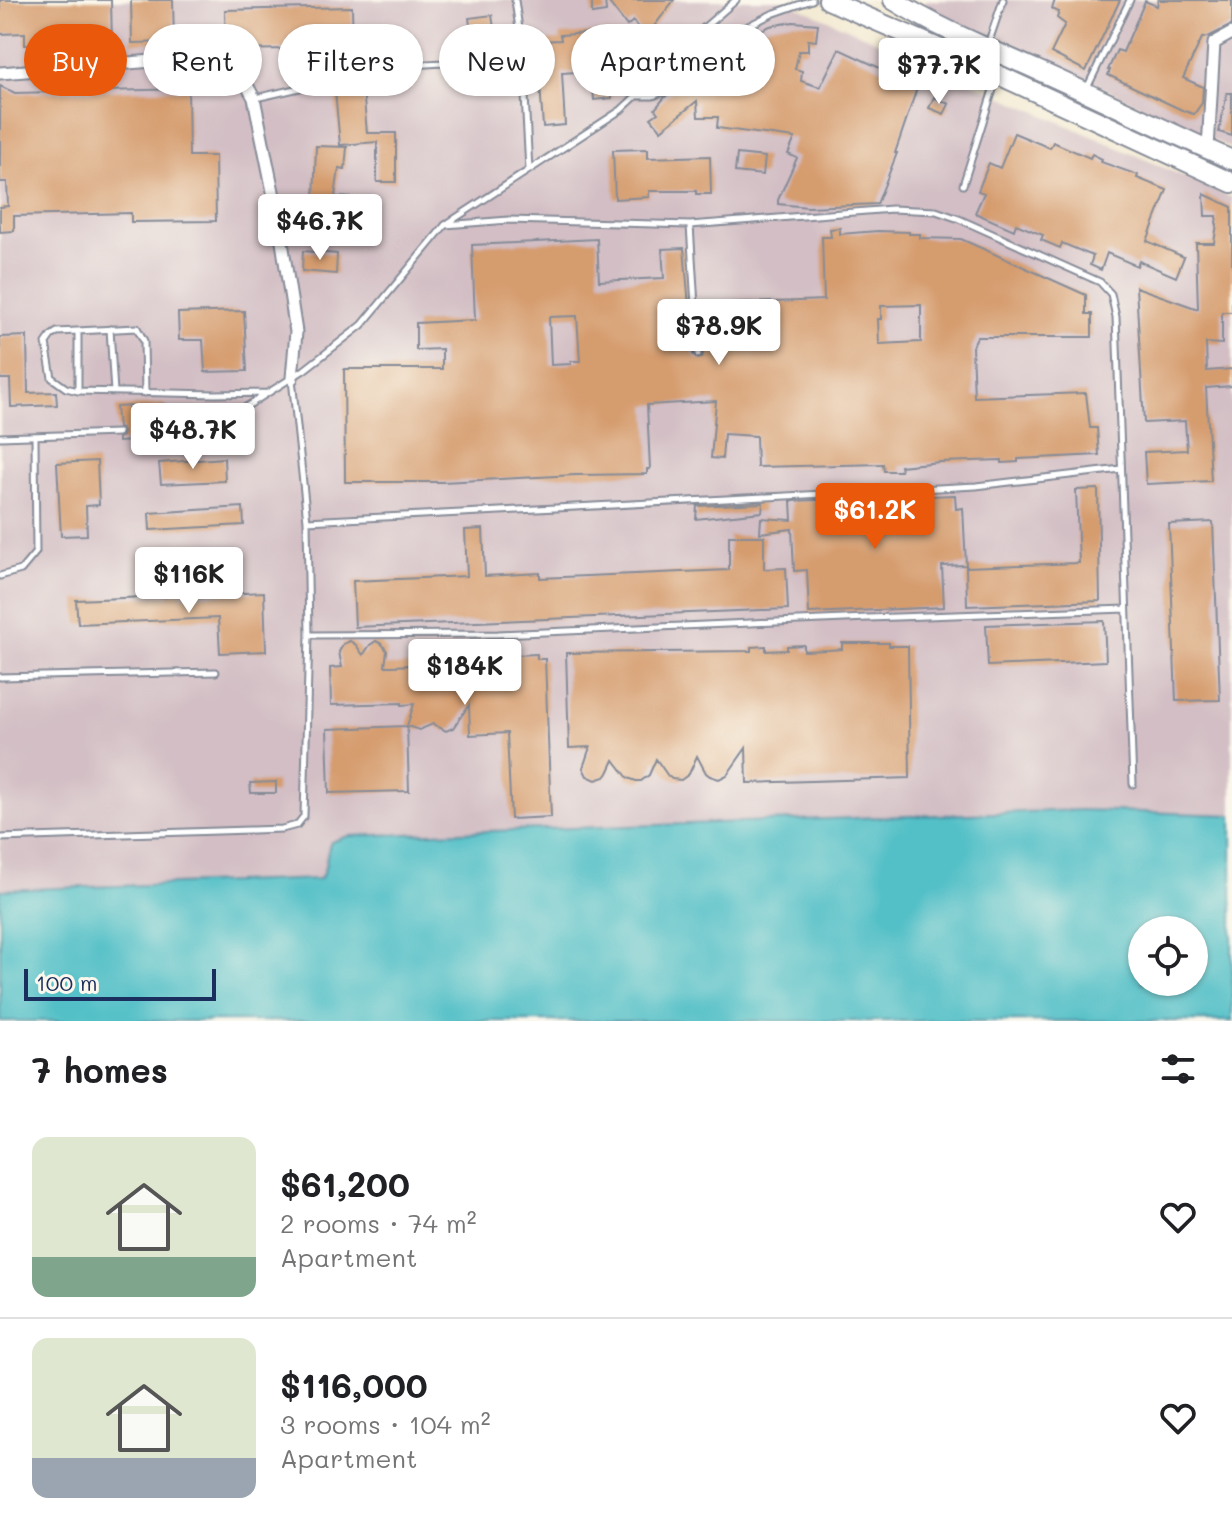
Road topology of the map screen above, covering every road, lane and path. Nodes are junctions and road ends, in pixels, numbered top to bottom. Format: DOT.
graph roads {
  1 [pos="515,0"];
  2 [pos="736,0"];
  3 [pos="812,0"];
  4 [pos="828,0"];
  5 [pos="893,0"];
  6 [pos="1003,0"];
  7 [pos="1130,0"];
  8 [pos="914,6"];
  9 [pos="518,24"];
  10 [pos="708,24"];
  11 [pos="752,24"];
  12 [pos="1232,33"];
  13 [pos="987,48"];
  14 [pos="439,63"];
  15 [pos="0,73"];
  16 [pos="997,76"];
  17 [pos="1085,92"];
  18 [pos="525,96"];
  19 [pos="636,96"];
  20 [pos="254,98"];
  21 [pos="1208,149"];
  22 [pos="1232,160"];
  23 [pos="529,171"];
  24 [pos="1232,183"];
  25 [pos="963,185"];
  26 [pos="445,225"];
  27 [pos="690,225"];
  28 [pos="110,329"];
  29 [pos="78,331"];
  30 [pos="698,354"];
  31 [pos="292,378"];
  32 [pos="78,391"];
  33 [pos="114,392"];
  34 [pos="269,392"];
  35 [pos="145,393"];
  36 [pos="167,431"];
  37 [pos="118,433"];
  38 [pos="0,437"];
  39 [pos="35,437"];
  40 [pos="1121,469"];
  41 [pos="307,521"];
  42 [pos="0,576"];
  43 [pos="1126,609"];
  44 [pos="309,635"];
  45 [pos="216,672"];
  46 [pos="0,677"];
  47 [pos="1133,784"];
  48 [pos="0,838"];
  1 -- 9 [label="lane"];
  2 -- 10 [label="lane"];
  3 -- 11 [label="lane"];
  4 -- 16 [label="highway"];
  5 -- 8 [label="highway"];
  6 -- 13 [label="lane"];
  7 -- 17 [label="lane"];
  8 -- 13 [label="highway"];
  12 -- 21 [label="street"];
  13 -- 17 [label="highway"];
  14 -- 20 [label="lane"];
  15 -- 20 [label="street"];
  16 -- 24 [label="highway"];
  16 -- 25 [label="lane"];
  17 -- 21 [label="highway"];
  18 -- 23 [label="lane"];
  19 -- 23 [label="lane"];
  20 -- 31 [label="street"];
  21 -- 22 [label="highway"];
  23 -- 26 [label="lane"];
  26 -- 27 [label="lane"];
  26 -- 31 [label="lane"];
  27 -- 30 [label="lane"];
  27 -- 40 [label="lane"];
  28 -- 29 [label="lane"];
  28 -- 33 [label="lane"];
  28 -- 35 [label="lane"];
  29 -- 32 [label="lane"];
  29 -- 32 [label="lane"];
  31 -- 34 [label="lane"];
  31 -- 41 [label="lane"];
  32 -- 33 [label="lane"];
  33 -- 35 [label="lane"];
  34 -- 35 [label="lane"];
  34 -- 36 [label="lane"];
  37 -- 39 [label="lane"];
  38 -- 39 [label="lane"];
  39 -- 42 [label="lane"];
  40 -- 41 [label="lane"];
  40 -- 43 [label="lane"];
  41 -- 44 [label="lane"];
  43 -- 44 [label="lane"];
  43 -- 47 [label="lane"];
  44 -- 48 [label="lane"];
  45 -- 46 [label="lane"];
}
